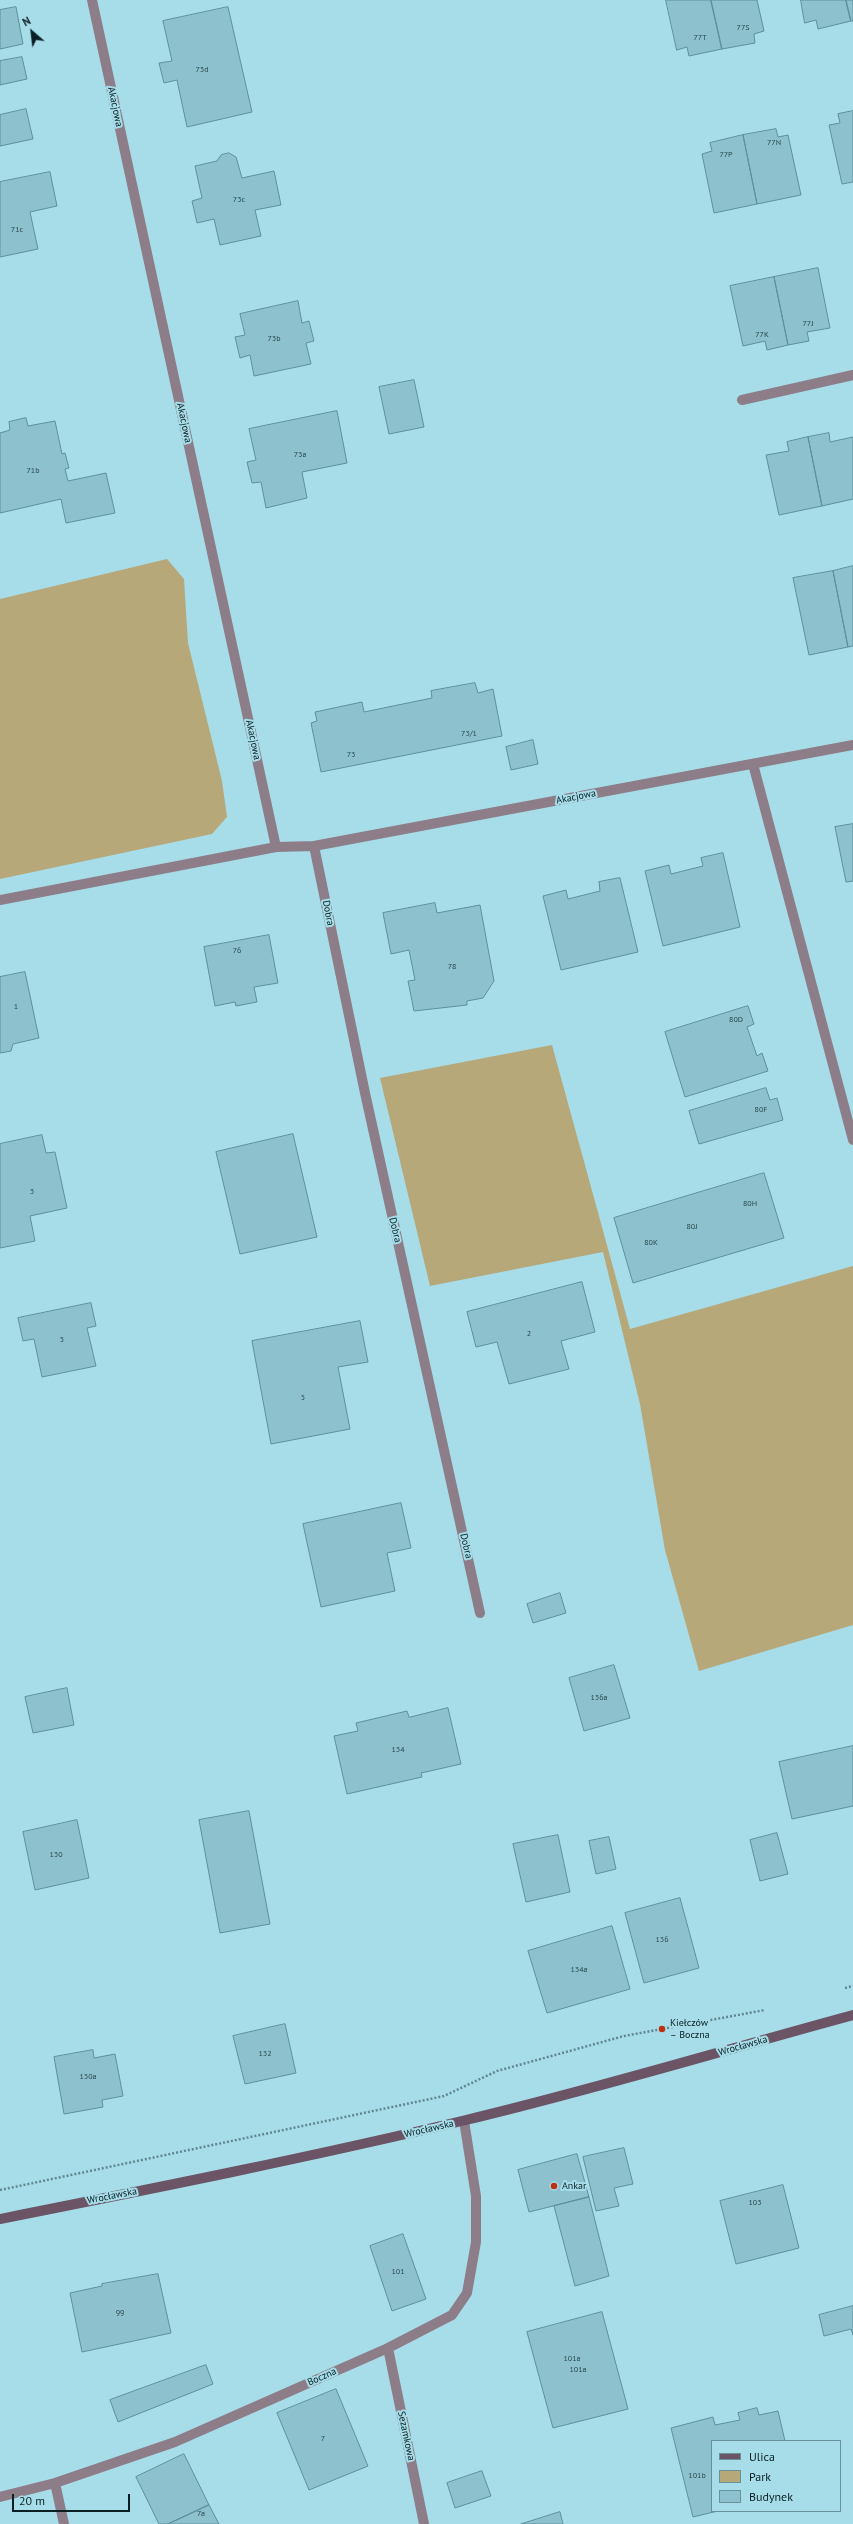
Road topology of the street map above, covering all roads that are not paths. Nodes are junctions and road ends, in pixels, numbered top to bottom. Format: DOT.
graph roads {
  1 [pos="92,0"];
  2 [pos="853,376"];
  3 [pos="742,400"];
  4 [pos="853,745"];
  5 [pos="753,764"];
  6 [pos="314,846"];
  7 [pos="276,847"];
  8 [pos="0,900"];
  9 [pos="853,1140"];
  10 [pos="480,1613"];
  11 [pos="853,2015"];
  12 [pos="464,2121"];
  13 [pos="0,2219"];
  14 [pos="388,2348"];
  15 [pos="55,2482"];
  16 [pos="0,2497"];
  17 [pos="64,2524"];
  18 [pos="424,2524"];
  1 -- 7 [label="street, Akacjowa"];
  2 -- 3 [label="street"];
  4 -- 5 [label="street, Akacjowa"];
  5 -- 6 [label="street, Akacjowa"];
  5 -- 9 [label="street"];
  6 -- 7 [label="street, Akacjowa"];
  6 -- 10 [label="street, Dobra"];
  7 -- 8 [label="street, Akacjowa"];
  11 -- 12 [label="street, Wrocławska"];
  12 -- 13 [label="street, Wrocławska"];
  12 -- 14 [label="street, Boczna"];
  14 -- 15 [label="street, Boczna"];
  14 -- 18 [label="street, Sezamkowa"];
  15 -- 16 [label="street, Boczna"];
  15 -- 17 [label="street"];
}
